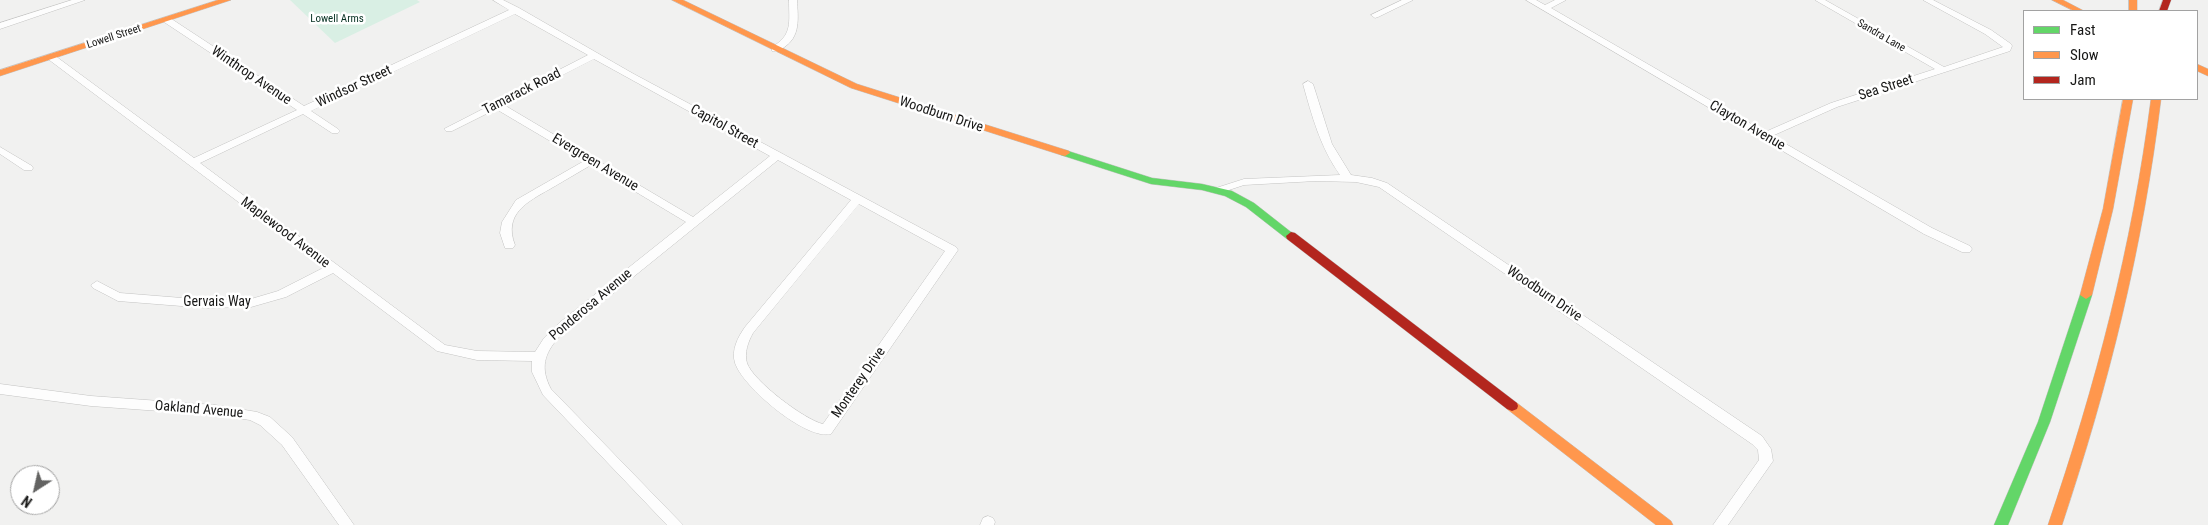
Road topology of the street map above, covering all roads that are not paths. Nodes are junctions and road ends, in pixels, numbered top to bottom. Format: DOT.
graph roads {
  1 [pos="81,0"];
  2 [pos="227,0"];
  3 [pos="497,0"];
  4 [pos="676,0"];
  5 [pos="793,0"];
  6 [pos="1530,0"];
  7 [pos="1562,0"];
  8 [pos="1819,0"];
  9 [pos="1928,0"];
  10 [pos="2056,0"];
  11 [pos="1401,1"];
  12 [pos="1545,8"];
  13 [pos="516,10"];
  14 [pos="2078,10"];
  15 [pos="1375,15"];
  16 [pos="167,20"];
  17 [pos="0,26"];
  18 [pos="775,49"];
  19 [pos="595,55"];
  20 [pos="51,57"];
  21 [pos="1943,70"];
  22 [pos="0,73"];
  23 [pos="1308,84"];
  24 [pos="2128,100"];
  25 [pos="2156,100"];
  26 [pos="496,105"];
  27 [pos="303,110"];
  28 [pos="449,129"];
  29 [pos="335,131"];
  30 [pos="1765,136"];
  31 [pos="0,150"];
  32 [pos="776,156"];
  33 [pos="591,161"];
  34 [pos="192,163"];
  35 [pos="28,168"];
  36 [pos="1347,177"];
  37 [pos="1220,190"];
  38 [pos="858,199"];
  39 [pos="694,222"];
  40 [pos="509,245"];
  41 [pos="1966,249"];
  42 [pos="952,250"];
  43 [pos="333,268"];
  44 [pos="97,285"];
  45 [pos="539,356"];
  46 [pos="0,389"];
  47 [pos="348,525"];
  48 [pos="676,525"];
  49 [pos="1666,525"];
  50 [pos="1720,525"];
  51 [pos="2001,525"];
  52 [pos="2055,525"];
  1 -- 17 [label="street"];
  2 -- 16 [label="main road, Lowell Street"];
  3 -- 13 [label="street, Capitol Street"];
  4 -- 18 [label="main road, Woodburn Drive"];
  5 -- 18 [label="street"];
  6 -- 12 [label="street, Clayton Avenue"];
  7 -- 12 [label="street"];
  8 -- 21 [label="street, Sandra Lane"];
  9 -- 21 [label="street, Sea Street"];
  10 -- 14 [label="main road"];
  11 -- 15 [label="street"];
  12 -- 30 [label="street, Clayton Avenue"];
  13 -- 19 [label="street, Capitol Street"];
  13 -- 27 [label="street, Windsor Street"];
  16 -- 20 [label="main road, Lowell Street"];
  16 -- 27 [label="street, Winthrop Avenue"];
  18 -- 37 [label="main road, Woodburn Drive"];
  19 -- 26 [label="street, Tamarack Road"];
  19 -- 32 [label="street, Capitol Street"];
  20 -- 22 [label="main road, Lowell Street"];
  20 -- 34 [label="street, Maplewood Avenue"];
  21 -- 30 [label="street, Sea Street"];
  23 -- 36 [label="street"];
  24 -- 51 [label="main road"];
  25 -- 52 [label="main road"];
  26 -- 28 [label="street, Tamarack Road"];
  26 -- 33 [label="street, Evergreen Avenue"];
  27 -- 29 [label="street, Winthrop Avenue"];
  27 -- 34 [label="street, Windsor Street"];
  30 -- 41 [label="street, Clayton Avenue"];
  31 -- 35 [label="street"];
  32 -- 38 [label="street, Capitol Street"];
  32 -- 39 [label="street, Ponderosa Avenue"];
  33 -- 39 [label="street, Evergreen Avenue"];
  33 -- 40 [label="street"];
  34 -- 43 [label="street, Maplewood Avenue"];
  36 -- 37 [label="street, Woodburn Drive"];
  36 -- 50 [label="street, Woodburn Drive"];
  37 -- 49 [label="main road, Woodburn Drive"];
  38 -- 42 [label="street, Capitol Street"];
  38 -- 42 [label="street, Monterey Drive"];
  39 -- 45 [label="street, Ponderosa Avenue"];
  43 -- 44 [label="street, Gervais Way"];
  43 -- 45 [label="street, Maplewood Avenue"];
  45 -- 48 [label="street"];
  46 -- 47 [label="street, Oakland Avenue"];
}
